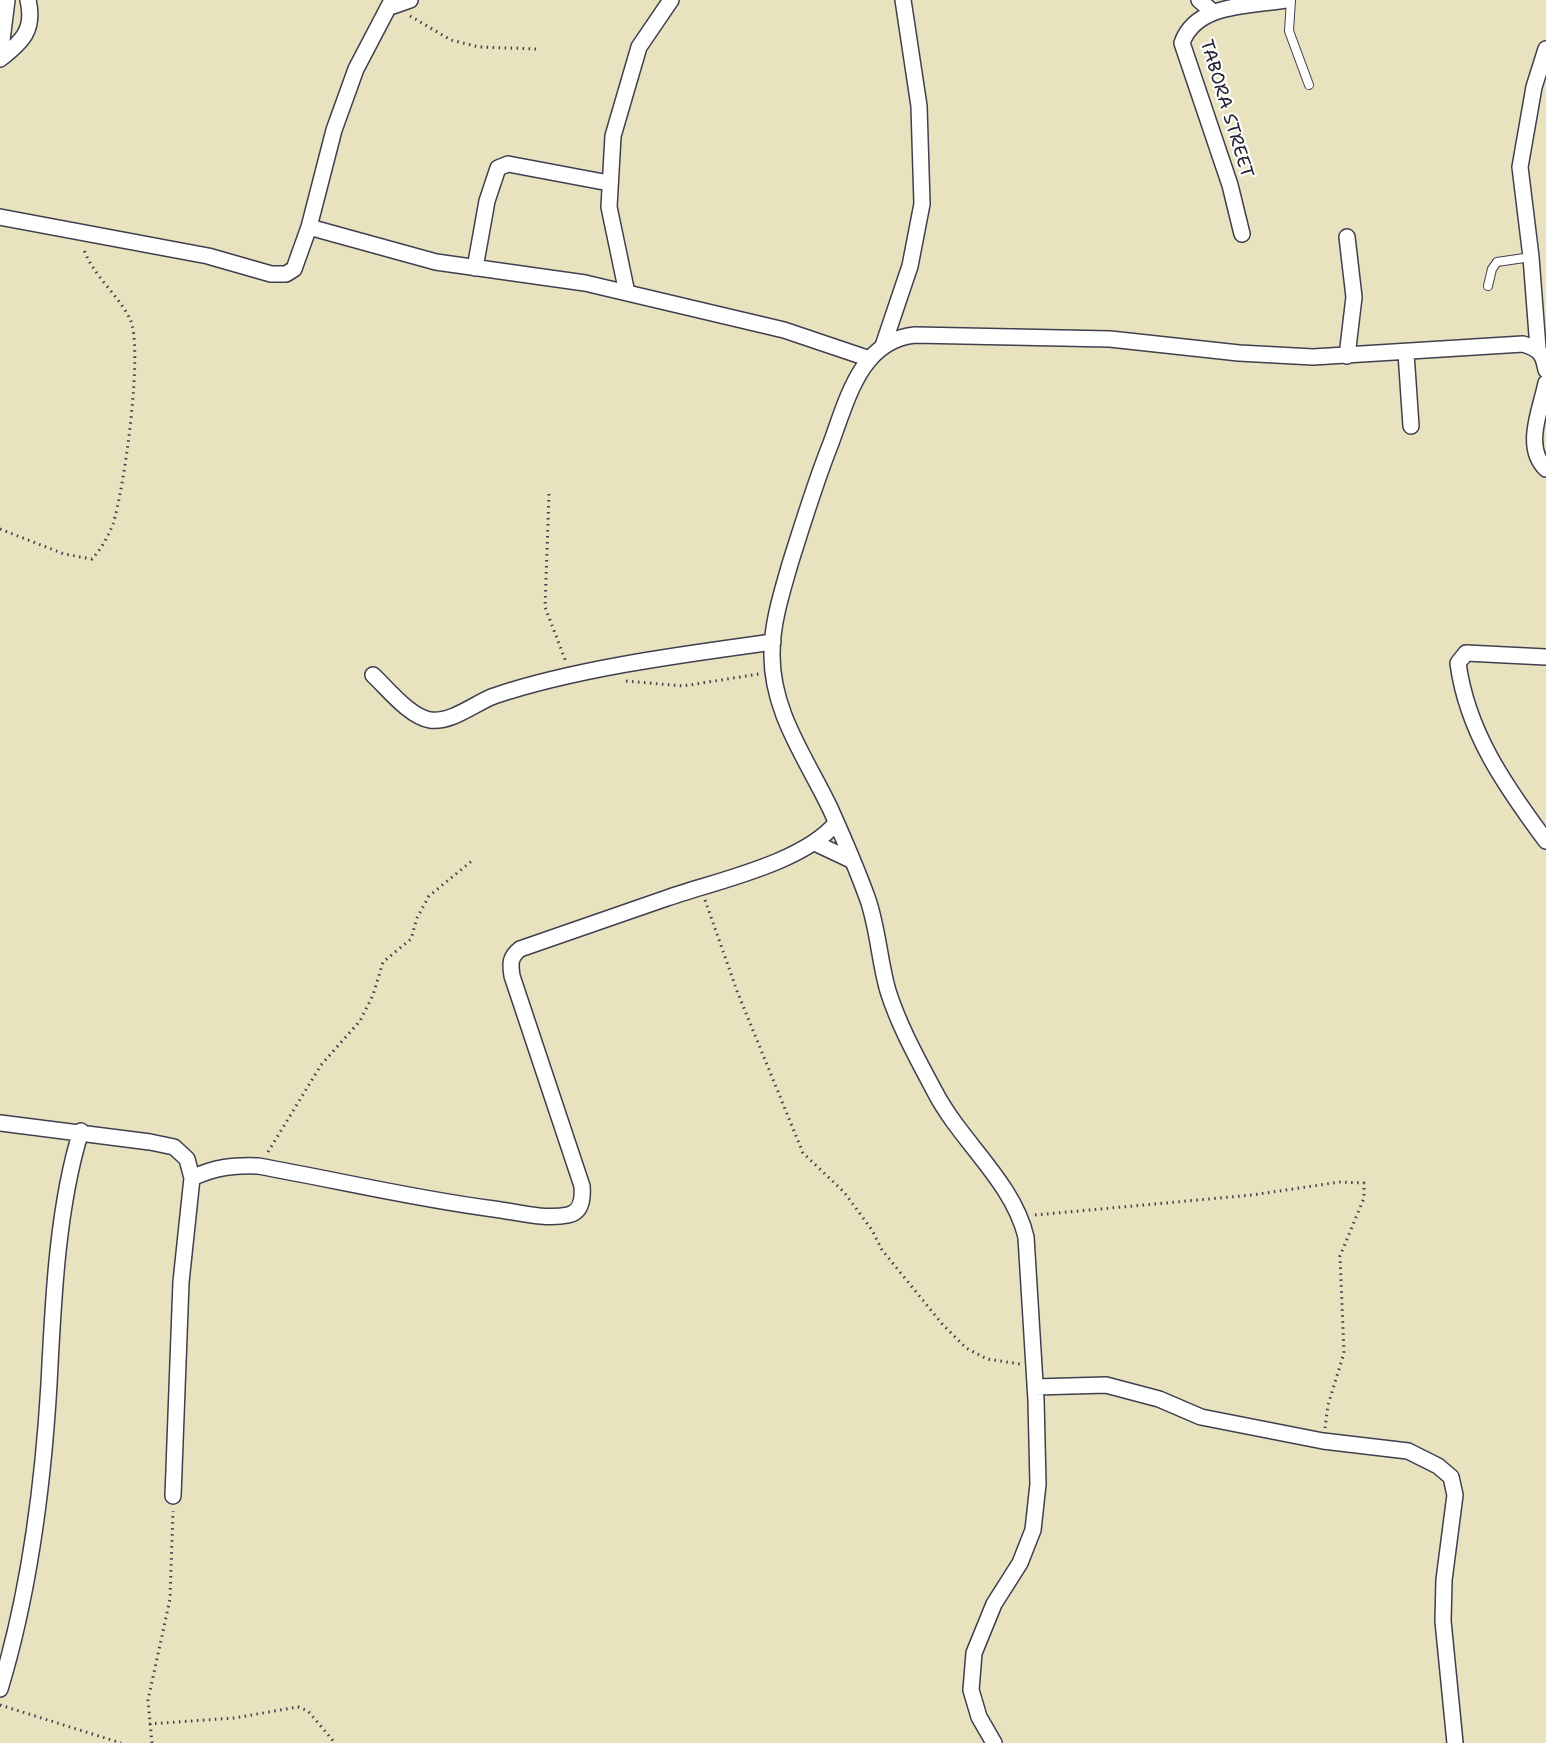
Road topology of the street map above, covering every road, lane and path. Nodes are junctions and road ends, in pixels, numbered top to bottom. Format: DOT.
graph roads {
  1 [pos="7,0"];
  2 [pos="28,0"];
  3 [pos="410,0"];
  4 [pos="671,0"];
  5 [pos="903,0"];
  6 [pos="1200,0"];
  7 [pos="1286,0"];
  8 [pos="1291,0"];
  9 [pos="391,5"];
  10 [pos="1213,12"];
  11 [pos="536,49"];
  12 [pos="1546,49"];
  13 [pos="0,57"];
  14 [pos="1309,85"];
  15 [pos="609,183"];
  16 [pos="0,217"];
  17 [pos="309,227"];
  18 [pos="78,231"];
  19 [pos="1242,234"];
  20 [pos="1347,237"];
  21 [pos="1531,257"];
  22 [pos="475,268"];
  23 [pos="1488,286"];
  24 [pos="627,293"];
  25 [pos="883,346"];
  26 [pos="1538,348"];
  27 [pos="1406,353"];
  28 [pos="1347,356"];
  29 [pos="870,358"];
  30 [pos="1546,370"];
  31 [pos="1546,383"];
  32 [pos="1411,426"];
  33 [pos="1546,469"];
  34 [pos="549,494"];
  35 [pos="0,530"];
  36 [pos="773,642"];
  37 [pos="1546,657"];
  38 [pos="595,671"];
  39 [pos="774,672"];
  40 [pos="373,675"];
  41 [pos="577,675"];
  42 [pos="836,823"];
  43 [pos="1546,841"];
  44 [pos="815,843"];
  45 [pos="473,860"];
  46 [pos="851,860"];
  47 [pos="700,887"];
  48 [pos="0,1123"];
  49 [pos="81,1131"];
  50 [pos="258,1166"];
  51 [pos="192,1178"];
  52 [pos="1022,1217"];
  53 [pos="1033,1365"];
  54 [pos="1035,1387"];
  55 [pos="1323,1441"];
  56 [pos="173,1496"];
  57 [pos="0,1689"];
  58 [pos="0,1705"];
  59 [pos="149,1724"];
  60 [pos="121,1743"];
  61 [pos="152,1743"];
  62 [pos="335,1743"];
  63 [pos="994,1743"];
  64 [pos="1455,1743"];
  1 -- 13 [label="street"];
  2 -- 13 [label="street"];
  3 -- 9 [label="street"];
  4 -- 15 [label="street"];
  5 -- 25 [label="street"];
  6 -- 10 [label="street"];
  7 -- 10 [label="street, TABORA STREET"];
  8 -- 14 [label="lane"];
  9 -- 11 [label="path"];
  9 -- 17 [label="street"];
  10 -- 19 [label="street, TABORA STREET"];
  12 -- 21 [label="street"];
  15 -- 22 [label="street"];
  15 -- 24 [label="street"];
  16 -- 18 [label="street"];
  17 -- 18 [label="street"];
  17 -- 22 [label="street"];
  18 -- 35 [label="path"];
  20 -- 28 [label="street"];
  21 -- 23 [label="lane"];
  21 -- 26 [label="street"];
  22 -- 24 [label="street"];
  24 -- 29 [label="street"];
  25 -- 28 [label="street"];
  25 -- 29 [label="street"];
  26 -- 27 [label="street"];
  26 -- 30 [label="street"];
  27 -- 28 [label="street"];
  27 -- 32 [label="street"];
  29 -- 36 [label="street"];
  31 -- 33 [label="street"];
  34 -- 41 [label="path"];
  36 -- 38 [label="street"];
  36 -- 39 [label="street"];
  37 -- 43 [label="street"];
  38 -- 39 [label="path"];
  38 -- 41 [label="street"];
  39 -- 42 [label="street"];
  40 -- 41 [label="street"];
  42 -- 44 [label="street"];
  42 -- 46 [label="street"];
  44 -- 46 [label="street"];
  44 -- 47 [label="street"];
  45 -- 50 [label="path"];
  46 -- 52 [label="street"];
  47 -- 50 [label="street"];
  47 -- 53 [label="path"];
  48 -- 49 [label="street"];
  49 -- 51 [label="street"];
  49 -- 57 [label="street"];
  50 -- 51 [label="street"];
  51 -- 56 [label="street"];
  52 -- 53 [label="street"];
  52 -- 55 [label="path"];
  53 -- 54 [label="street"];
  54 -- 55 [label="street"];
  54 -- 63 [label="street"];
  55 -- 64 [label="street"];
  56 -- 59 [label="path"];
  58 -- 60 [label="path"];
  59 -- 61 [label="path"];
  59 -- 62 [label="path"];
}
